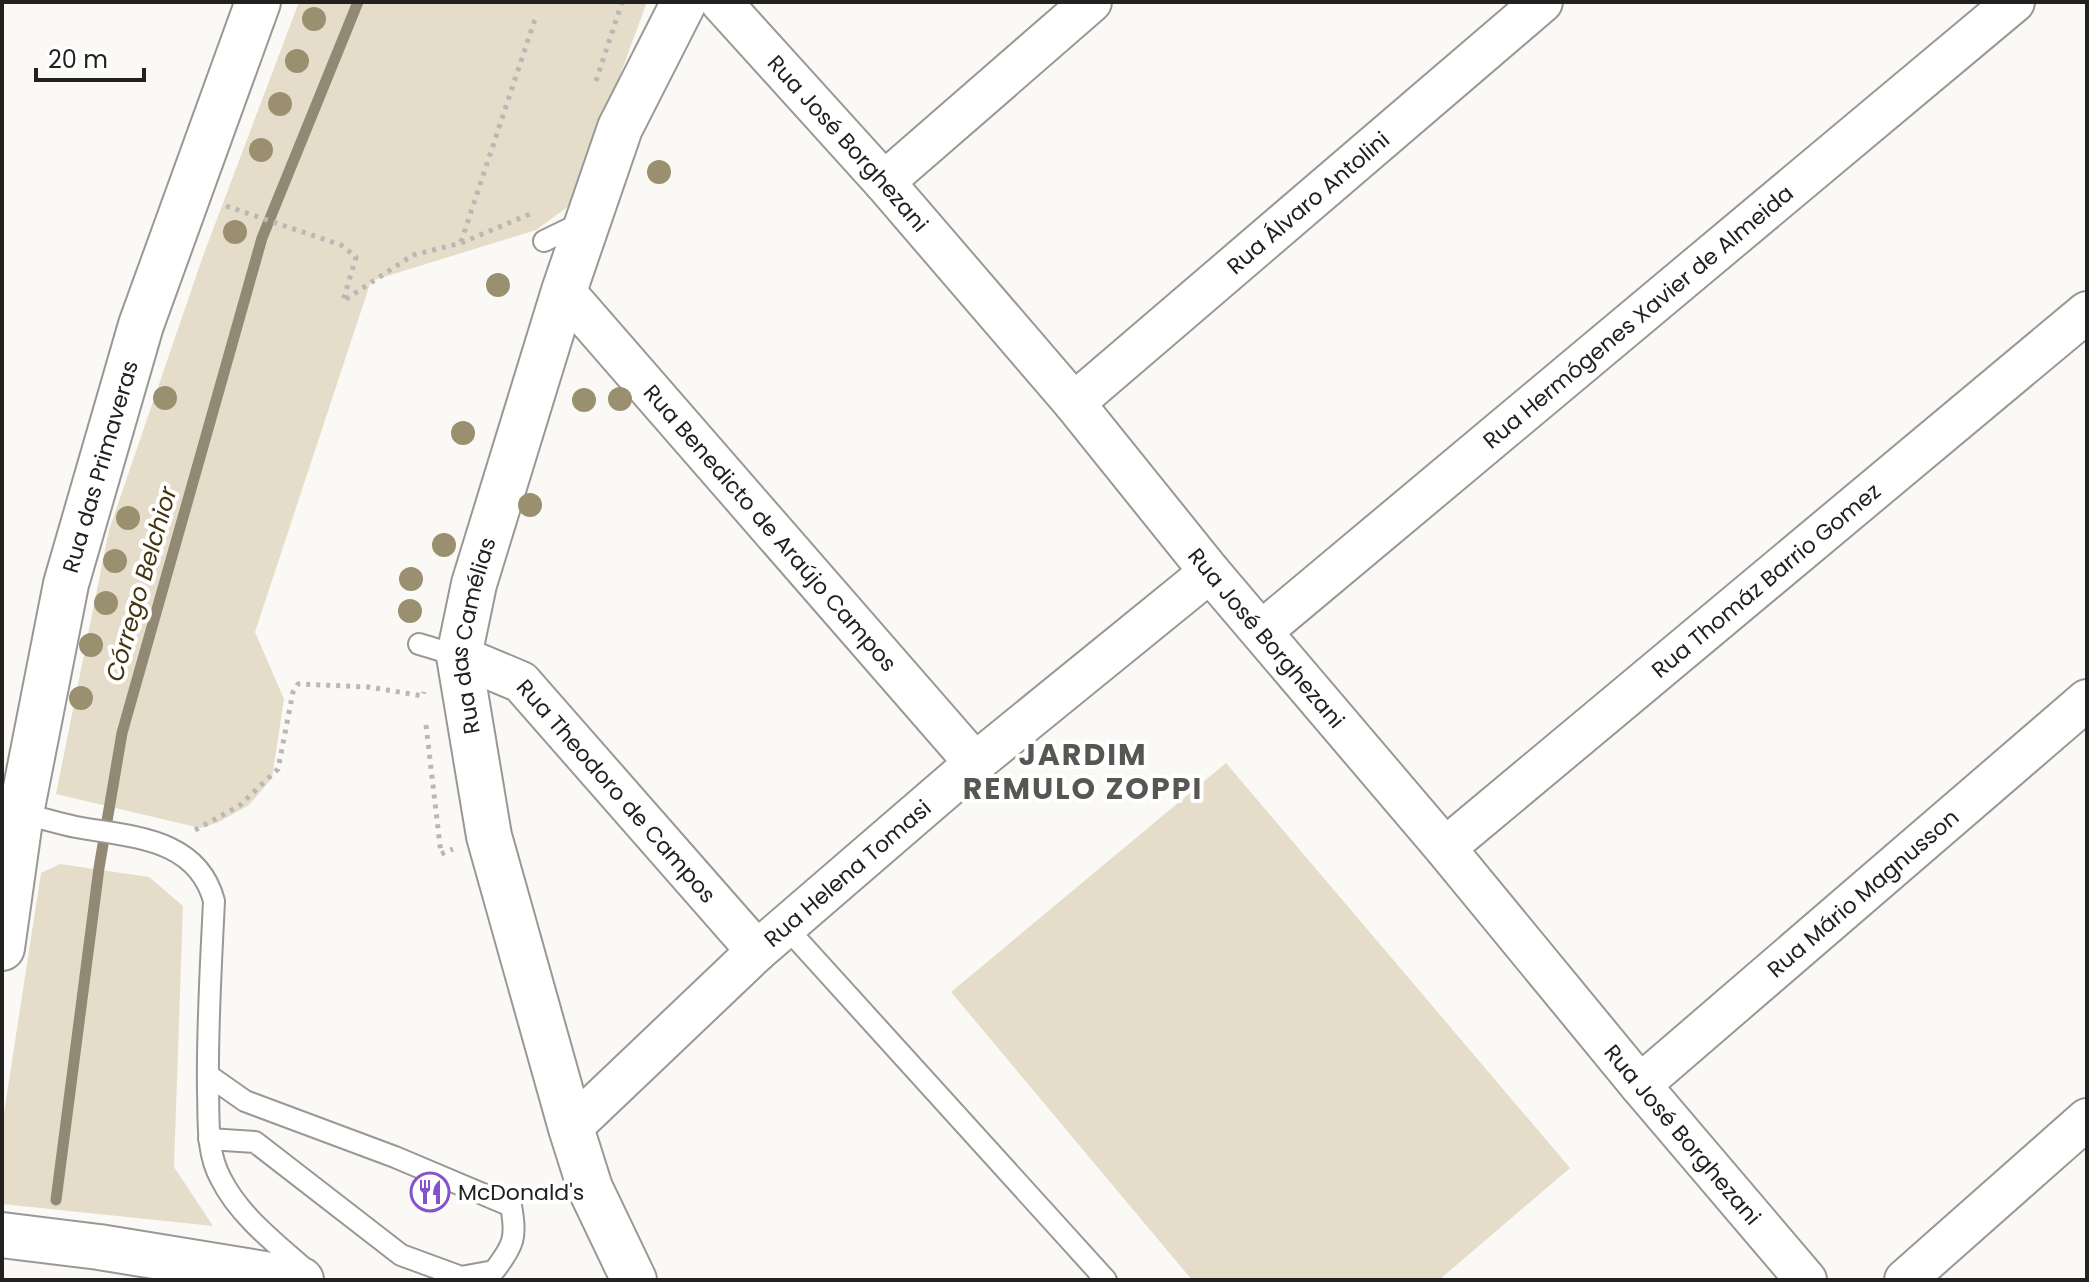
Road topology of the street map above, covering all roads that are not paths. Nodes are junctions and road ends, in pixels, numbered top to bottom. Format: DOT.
graph roads {
  1 [pos="258,2"];
  2 [pos="684,2"];
  3 [pos="721,2"];
  4 [pos="1091,2"];
  5 [pos="1542,2"];
  6 [pos="2014,2"];
  7 [pos="884,182"];
  8 [pos="589,219"];
  9 [pos="544,241"];
  10 [pos="564,291"];
  11 [pos="2087,312"];
  12 [pos="1074,403"];
  13 [pos="1210,572"];
  14 [pos="1262,631"];
  15 [pos="435,649"];
  16 [pos="2087,700"];
  17 [pos="975,763"];
  18 [pos="12,811"];
  19 [pos="1445,848"];
  20 [pos="771,938"];
  21 [pos="2,948"];
  22 [pos="208,1075"];
  23 [pos="1640,1085"];
  24 [pos="2087,1119"];
  25 [pos="571,1128"];
  26 [pos="209,1139"];
  27 [pos="2,1235"];
  28 [pos="301,1280"];
  29 [pos="317,1280"];
  30 [pos="634,1280"];
  31 [pos="1106,1280"];
  32 [pos="1806,1280"];
  33 [pos="1905,1280"];
  1 -- 18 [label="main road, Rua das Primaveras"];
  2 -- 8 [label="main road, Rua das Camélias"];
  3 -- 7 [label="street, Rua José Borghezani"];
  4 -- 7 [label="street"];
  5 -- 12 [label="street, Rua Álvaro Antolini"];
  6 -- 14 [label="street, Rua Hermógenes Xavier de Almeida"];
  7 -- 12 [label="street, Rua José Borghezani"];
  8 -- 9 [label="lane"];
  8 -- 10 [label="main road, Rua das Camélias"];
  10 -- 15 [label="main road, Rua das Camélias"];
  10 -- 17 [label="street, Rua Benedicto de Araújo Campos"];
  11 -- 19 [label="street, Rua Thomáz Barrio Gomez"];
  12 -- 13 [label="street, Rua José Borghezani"];
  13 -- 14 [label="street, Rua José Borghezani"];
  13 -- 17 [label="street, Rua Helena Tomasi"];
  14 -- 19 [label="street, Rua José Borghezani"];
  15 -- 20 [label="street, Rua Theodoro de Campos"];
  15 -- 25 [label="main road, Rua das Camélias"];
  16 -- 23 [label="street, Rua Mário Magnusson"];
  17 -- 20 [label="street, Rua Helena Tomasi"];
  18 -- 21 [label="main road, Rua das Primaveras"];
  18 -- 22 [label="lane"];
  19 -- 23 [label="street, Rua José Borghezani"];
  20 -- 25 [label="street, Rua Helena Tomasi"];
  20 -- 31 [label="lane"];
  22 -- 26 [label="lane"];
  22 -- 26 [label="lane"];
  23 -- 32 [label="street, Rua José Borghezani"];
  24 -- 33 [label="street"];
  25 -- 30 [label="main road, Rua das Camélias"];
  26 -- 29 [label="lane"];
  27 -- 28 [label="main road"];
}
